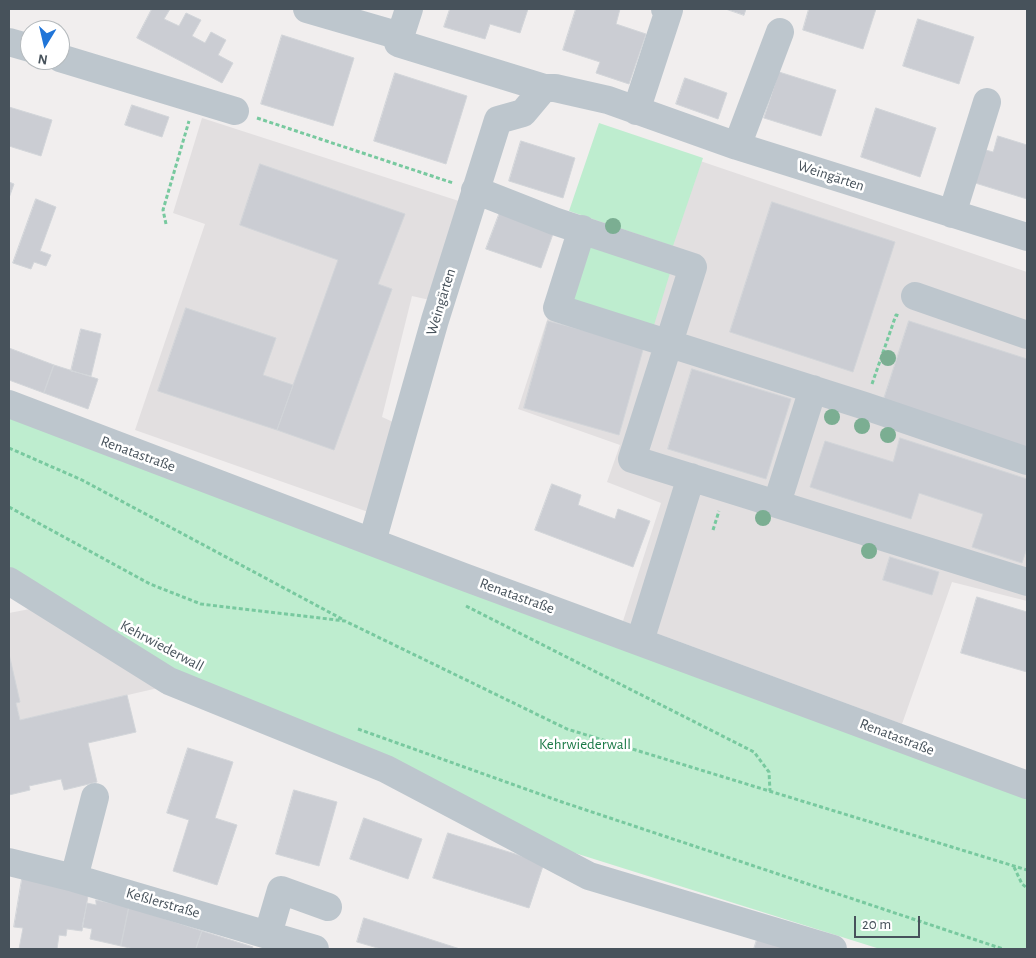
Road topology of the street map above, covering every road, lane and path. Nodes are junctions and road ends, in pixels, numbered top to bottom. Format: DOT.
graph roads {
  1 [pos="307,9"];
  2 [pos="409,9"];
  3 [pos="665,9"];
  4 [pos="780,32"];
  5 [pos="400,36"];
  6 [pos="70,61"];
  7 [pos="544,88"];
  8 [pos="195,99"];
  9 [pos="987,102"];
  10 [pos="235,111"];
  11 [pos="636,111"];
  12 [pos="737,146"];
  13 [pos="475,190"];
  14 [pos="952,214"];
  15 [pos="166,224"];
  16 [pos="582,229"];
  17 [pos="1027,237"];
  18 [pos="909,306"];
  19 [pos="1027,335"];
  20 [pos="669,344"];
  21 [pos="813,389"];
  22 [pos="9,404"];
  23 [pos="865,406"];
  24 [pos="9,448"];
  25 [pos="1027,461"];
  26 [pos="691,477"];
  27 [pos="777,503"];
  28 [pos="9,507"];
  29 [pos="372,542"];
  30 [pos="464,577"];
  31 [pos="9,581"];
  32 [pos="1027,582"];
  33 [pos="345,621"];
  34 [pos="640,641"];
  35 [pos="356,728"];
  36 [pos="1027,786"];
  37 [pos="770,791"];
  38 [pos="95,797"];
  39 [pos="9,862"];
  40 [pos="1014,867"];
  41 [pos="1027,870"];
  42 [pos="74,878"];
  43 [pos="1027,888"];
  44 [pos="328,907"];
  45 [pos="268,934"];
  46 [pos="315,949"];
  47 [pos="833,949"];
  48 [pos="1003,949"];
  1 -- 5 [label="street"];
  2 -- 5 [label="street"];
  3 -- 11 [label="street"];
  4 -- 12 [label="street"];
  5 -- 7 [label="street, Weingärten"];
  6 -- 8 [label="street"];
  7 -- 11 [label="street, Weingärten"];
  7 -- 13 [label="street, Weingärten"];
  8 -- 10 [label="street"];
  8 -- 15 [label="path"];
  9 -- 14 [label="street"];
  10 -- 13 [label="path"];
  11 -- 12 [label="street, Weingärten"];
  12 -- 14 [label="street, Weingärten"];
  13 -- 16 [label="street"];
  13 -- 29 [label="street, Weingärten"];
  14 -- 17 [label="street, Weingärten"];
  16 -- 20 [label="street"];
  16 -- 20 [label="street"];
  18 -- 19 [label="street"];
  18 -- 23 [label="path"];
  20 -- 21 [label="street"];
  20 -- 26 [label="street"];
  21 -- 23 [label="street"];
  21 -- 27 [label="street"];
  22 -- 29 [label="street, Renatastraße"];
  23 -- 25 [label="street"];
  24 -- 33 [label="path"];
  26 -- 27 [label="street"];
  26 -- 34 [label="street"];
  27 -- 32 [label="street"];
  28 -- 33 [label="path"];
  29 -- 30 [label="street, Renatastraße"];
  30 -- 34 [label="street, Renatastraße"];
  30 -- 37 [label="path"];
  31 -- 47 [label="street, Kehrwiederwall"];
  33 -- 37 [label="path"];
  34 -- 36 [label="street, Renatastraße"];
  35 -- 48 [label="path"];
  37 -- 40 [label="path"];
  38 -- 42 [label="street"];
  39 -- 42 [label="street, Keßlerstraße"];
  40 -- 41 [label="path"];
  40 -- 43 [label="path"];
  42 -- 45 [label="street, Keßlerstraße"];
  44 -- 45 [label="street"];
  45 -- 46 [label="street, Keßlerstraße"];
}
